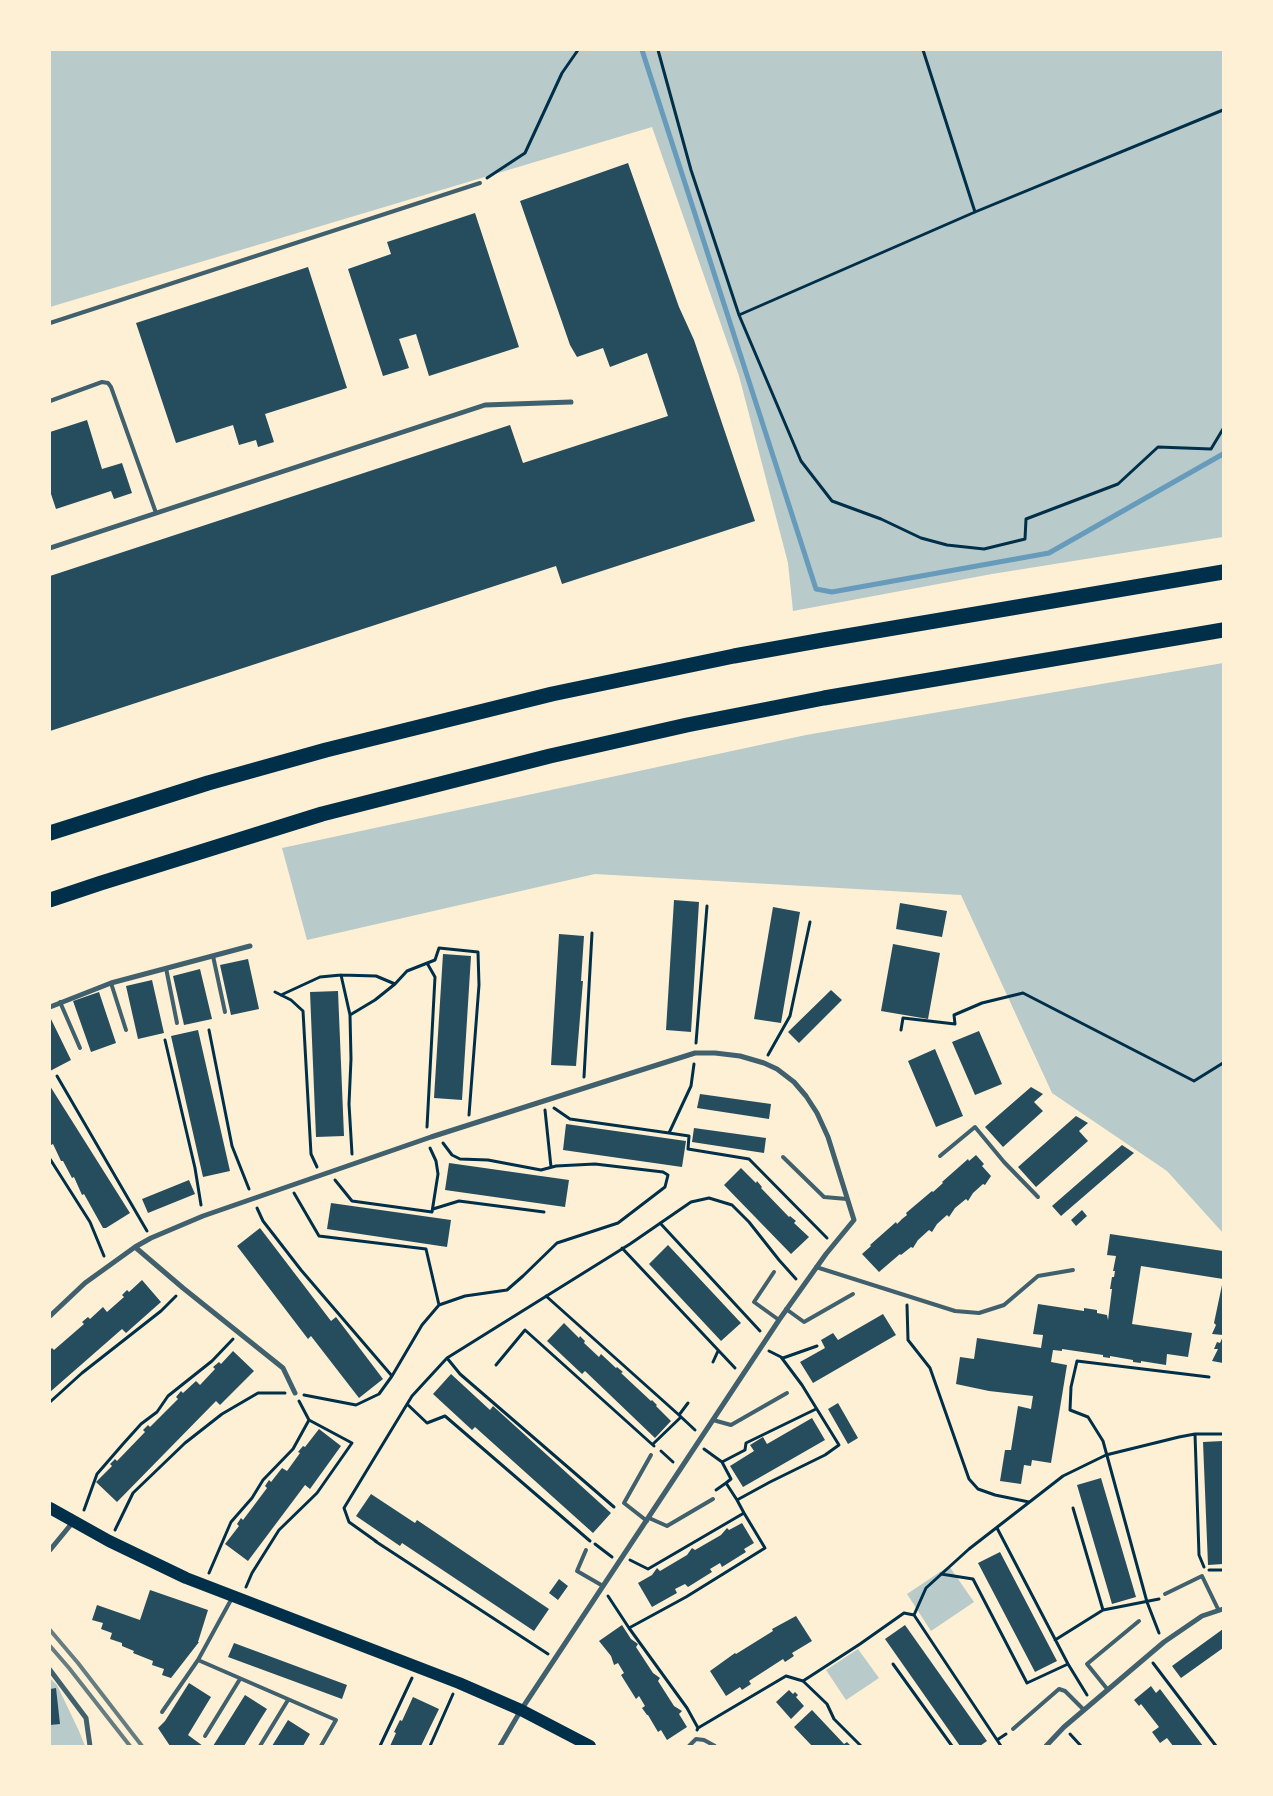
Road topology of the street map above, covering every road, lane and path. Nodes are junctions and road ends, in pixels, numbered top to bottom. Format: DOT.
graph roads {
  1 [pos="578,50"];
  2 [pos="658,50"];
  3 [pos="923,50"];
  4 [pos="1223,110"];
  5 [pos="480,183"];
  6 [pos="975,212"];
  7 [pos="739,314"];
  8 [pos="50,323"];
  9 [pos="50,401"];
  10 [pos="571,402"];
  11 [pos="1223,429"];
  12 [pos="156,513"];
  13 [pos="50,548"];
  14 [pos="1223,572"];
  15 [pos="1223,630"];
  16 [pos="50,833"];
  17 [pos="50,900"];
  18 [pos="707,906"];
  19 [pos="810,922"];
  20 [pos="592,933"];
  21 [pos="250,946"];
  22 [pos="213,956"];
  23 [pos="427,963"];
  24 [pos="166,968"];
  25 [pos="341,975"];
  26 [pos="111,983"];
  27 [pos="395,984"];
  28 [pos="275,992"];
  29 [pos="281,995"];
  30 [pos="60,1002"];
  31 [pos="50,1007"];
  32 [pos="225,1012"];
  33 [pos="350,1015"];
  34 [pos="177,1024"];
  35 [pos="126,1030"];
  36 [pos="209,1030"];
  37 [pos="901,1030"];
  38 [pos="165,1040"];
  39 [pos="80,1048"];
  40 [pos="695,1053"];
  41 [pos="764,1063"];
  42 [pos="1223,1063"];
  43 [pos="57,1076"];
  44 [pos="583,1088"];
  45 [pos="544,1101"];
  46 [pos="468,1125"];
  47 [pos="669,1133"];
  48 [pos="437,1135"];
  49 [pos="427,1139"];
  50 [pos="940,1156"];
  51 [pos="783,1157"];
  52 [pos="50,1159"];
  53 [pos="352,1164"];
  54 [pos="551,1167"];
  55 [pos="329,1172"];
  56 [pos="320,1175"];
  57 [pos="290,1186"];
  58 [pos="1038,1197"];
  59 [pos="253,1198"];
  60 [pos="847,1199"];
  61 [pos="433,1209"];
  62 [pos="544,1212"];
  63 [pos="203,1216"];
  64 [pos="660,1223"];
  65 [pos="151,1238"];
  66 [pos="833,1244"];
  67 [pos="135,1247"];
  68 [pos="622,1248"];
  69 [pos="110,1264"];
  70 [pos="816,1267"];
  71 [pos="1073,1270"];
  72 [pos="774,1272"];
  73 [pos="802,1286"];
  74 [pos="183,1288"];
  75 [pos="853,1294"];
  76 [pos="546,1296"];
  77 [pos="907,1296"];
  78 [pos="439,1305"];
  79 [pos="786,1309"];
  80 [pos="50,1316"];
  81 [pos="779,1320"];
  82 [pos="238,1333"];
  83 [pos="767,1339"];
  84 [pos="817,1346"];
  85 [pos="762,1347"];
  86 [pos="718,1351"];
  87 [pos="781,1357"];
  88 [pos="446,1358"];
  89 [pos="714,1362"];
  90 [pos="496,1366"];
  91 [pos="392,1376"];
  92 [pos="742,1376"];
  93 [pos="1209,1377"];
  94 [pos="295,1393"];
  95 [pos="787,1393"];
  96 [pos="50,1402"];
  97 [pos="688,1403"];
  98 [pos="407,1404"];
  99 [pos="816,1409"];
  100 [pos="680,1416"];
  101 [pos="309,1420"];
  102 [pos="713,1420"];
  103 [pos="1195,1434"];
  104 [pos="1223,1434"];
  105 [pos="702,1438"];
  106 [pos="652,1444"];
  107 [pos="698,1444"];
  108 [pos="651,1455"];
  109 [pos="1106,1455"];
  110 [pos="722,1462"];
  111 [pos="681,1469"];
  112 [pos="713,1499"];
  113 [pos="737,1500"];
  114 [pos="1029,1502"];
  115 [pos="624,1503"];
  116 [pos="50,1508"];
  117 [pos="1073,1508"];
  118 [pos="744,1513"];
  119 [pos="648,1519"];
  120 [pos="76,1524"];
  121 [pos="997,1528"];
  122 [pos="370,1538"];
  123 [pos="109,1541"];
  124 [pos="377,1542"];
  125 [pos="50,1550"];
  126 [pos="586,1550"];
  127 [pos="623,1556"];
  128 [pos="618,1562"];
  129 [pos="1223,1570"];
  130 [pos="940,1574"];
  131 [pos="204,1585"];
  132 [pos="603,1587"];
  133 [pos="1165,1594"];
  134 [pos="238,1598"];
  135 [pos="1147,1602"];
  136 [pos="1221,1609"];
  137 [pos="1103,1610"];
  138 [pos="914,1615"];
  139 [pos="1139,1621"];
  140 [pos="629,1628"];
  141 [pos="1055,1640"];
  142 [pos="1164,1642"];
  143 [pos="1148,1656"];
  144 [pos="555,1658"];
  145 [pos="198,1660"];
  146 [pos="893,1664"];
  147 [pos="1068,1664"];
  148 [pos="418,1666"];
  149 [pos="50,1670"];
  150 [pos="240,1679"];
  151 [pos="803,1681"];
  152 [pos="459,1682"];
  153 [pos="1108,1690"];
  154 [pos="288,1700"];
  155 [pos="1093,1701"];
  156 [pos="521,1710"];
  157 [pos="1084,1710"];
  158 [pos="162,1712"];
  159 [pos="698,1728"];
  160 [pos="1013,1729"];
  161 [pos="694,1734"];
  162 [pos="205,1736"];
  163 [pos="90,1746"];
  164 [pos="260,1746"];
  165 [pos="321,1746"];
  166 [pos="380,1746"];
  167 [pos="430,1746"];
  168 [pos="500,1746"];
  169 [pos="590,1746"];
  170 [pos="688,1746"];
  171 [pos="715,1746"];
  172 [pos="861,1746"];
  173 [pos="952,1746"];
  174 [pos="1000,1746"];
  175 [pos="1046,1746"];
  176 [pos="1216,1746"];
  1 -- 5 [label="path"];
  2 -- 7 [label="path"];
  3 -- 6 [label="path"];
  4 -- 6 [label="path"];
  5 -- 8 [label="lane"];
  6 -- 7 [label="path"];
  7 -- 11 [label="path"];
  9 -- 12 [label="lane"];
  10 -- 12 [label="street"];
  12 -- 13 [label="street"];
  14 -- 16 [label="highway"];
  15 -- 17 [label="highway"];
  18 -- 40 [label="path"];
  19 -- 41 [label="path"];
  20 -- 44 [label="path"];
  21 -- 22 [label="street"];
  22 -- 24 [label="street"];
  22 -- 32 [label="lane"];
  23 -- 27 [label="path"];
  23 -- 46 [label="path"];
  23 -- 49 [label="path"];
  24 -- 26 [label="street"];
  24 -- 34 [label="lane"];
  25 -- 27 [label="path"];
  25 -- 29 [label="path"];
  25 -- 33 [label="path"];
  26 -- 30 [label="street"];
  26 -- 35 [label="lane"];
  27 -- 33 [label="path"];
  28 -- 29 [label="path"];
  29 -- 56 [label="path"];
  30 -- 31 [label="street"];
  30 -- 39 [label="lane"];
  33 -- 53 [label="path"];
  36 -- 59 [label="path"];
  37 -- 42 [label="path"];
  38 -- 63 [label="path"];
  40 -- 41 [label="street"];
  40 -- 44 [label="street"];
  40 -- 47 [label="path"];
  41 -- 60 [label="street"];
  43 -- 65 [label="path"];
  44 -- 45 [label="street"];
  45 -- 46 [label="street"];
  45 -- 47 [label="path"];
  45 -- 54 [label="path"];
  46 -- 48 [label="street"];
  47 -- 66 [label="path"];
  48 -- 49 [label="street"];
  48 -- 54 [label="path"];
  49 -- 53 [label="street"];
  49 -- 61 [label="path"];
  50 -- 58 [label="lane"];
  51 -- 60 [label="lane"];
  52 -- 69 [label="path"];
  53 -- 55 [label="street"];
  54 -- 78 [label="path"];
  55 -- 56 [label="street"];
  55 -- 61 [label="path"];
  56 -- 57 [label="street"];
  57 -- 59 [label="street"];
  57 -- 78 [label="path"];
  59 -- 63 [label="street"];
  59 -- 91 [label="path"];
  60 -- 66 [label="street"];
  61 -- 62 [label="path"];
  63 -- 65 [label="street"];
  64 -- 68 [label="path"];
  64 -- 73 [label="path"];
  64 -- 83 [label="path"];
  65 -- 67 [label="street"];
  66 -- 70 [label="street"];
  67 -- 69 [label="street"];
  67 -- 74 [label="street"];
  68 -- 76 [label="path"];
  68 -- 86 [label="path"];
  69 -- 80 [label="street"];
  70 -- 73 [label="street"];
  70 -- 77 [label="lane"];
  71 -- 77 [label="lane"];
  72 -- 81 [label="lane"];
  73 -- 79 [label="street"];
  74 -- 82 [label="street"];
  74 -- 96 [label="path"];
  75 -- 79 [label="lane"];
  76 -- 88 [label="path"];
  76 -- 100 [label="path"];
  77 -- 114 [label="path"];
  78 -- 91 [label="path"];
  79 -- 81 [label="street"];
  81 -- 83 [label="street"];
  82 -- 94 [label="street"];
  82 -- 120 [label="path"];
  83 -- 85 [label="street"];
  84 -- 87 [label="path"];
  85 -- 87 [label="path"];
  85 -- 92 [label="street"];
  86 -- 89 [label="path"];
  86 -- 92 [label="path"];
  87 -- 99 [label="path"];
  88 -- 98 [label="path"];
  88 -- 115 [label="path"];
  90 -- 106 [label="path"];
  91 -- 94 [label="path"];
  92 -- 102 [label="street"];
  93 -- 109 [label="path"];
  94 -- 101 [label="path"];
  94 -- 123 [label="path"];
  95 -- 102 [label="lane"];
  97 -- 100 [label="path"];
  98 -- 124 [label="path"];
  98 -- 128 [label="path"];
  99 -- 110 [label="path"];
  99 -- 113 [label="path"];
  100 -- 105 [label="path"];
  100 -- 106 [label="path"];
  101 -- 131 [label="path"];
  101 -- 134 [label="path"];
  102 -- 105 [label="street"];
  103 -- 104 [label="path"];
  103 -- 109 [label="path"];
  103 -- 129 [label="path"];
  105 -- 107 [label="street"];
  106 -- 111 [label="path"];
  107 -- 110 [label="path"];
  107 -- 111 [label="street"];
  108 -- 115 [label="lane"];
  109 -- 114 [label="path"];
  109 -- 135 [label="path"];
  110 -- 113 [label="path"];
  111 -- 119 [label="street"];
  112 -- 119 [label="lane"];
  113 -- 118 [label="path"];
  114 -- 121 [label="path"];
  115 -- 119 [label="lane"];
  116 -- 120 [label="main road"];
  117 -- 137 [label="path"];
  118 -- 127 [label="path"];
  118 -- 140 [label="path"];
  119 -- 127 [label="street"];
  120 -- 123 [label="main road"];
  120 -- 125 [label="street"];
  121 -- 130 [label="path"];
  121 -- 141 [label="path"];
  122 -- 124 [label="path"];
  123 -- 131 [label="main road"];
  124 -- 144 [label="path"];
  126 -- 132 [label="lane"];
  127 -- 128 [label="street"];
  128 -- 132 [label="street"];
  130 -- 138 [label="path"];
  130 -- 147 [label="path"];
  131 -- 134 [label="main road"];
  132 -- 140 [label="path"];
  132 -- 144 [label="street"];
  133 -- 135 [label="path"];
  133 -- 136 [label="lane"];
  134 -- 145 [label="lane"];
  134 -- 148 [label="main road"];
  135 -- 137 [label="path"];
  135 -- 142 [label="path"];
  136 -- 142 [label="street"];
  137 -- 141 [label="path"];
  138 -- 151 [label="path"];
  138 -- 174 [label="path"];
  139 -- 153 [label="lane"];
  140 -- 159 [label="path"];
  141 -- 147 [label="path"];
  142 -- 143 [label="street"];
  143 -- 153 [label="street"];
  143 -- 176 [label="path"];
  144 -- 156 [label="street"];
  145 -- 150 [label="lane"];
  145 -- 158 [label="lane"];
  146 -- 173 [label="path"];
  147 -- 155 [label="path"];
  148 -- 152 [label="main road"];
  148 -- 166 [label="path"];
  149 -- 163 [label="street"];
  150 -- 154 [label="lane"];
  150 -- 162 [label="lane"];
  151 -- 159 [label="path"];
  151 -- 172 [label="path"];
  152 -- 156 [label="main road"];
  152 -- 167 [label="path"];
  153 -- 155 [label="street"];
  154 -- 164 [label="lane"];
  154 -- 165 [label="lane"];
  155 -- 157 [label="street"];
  156 -- 168 [label="street"];
  156 -- 169 [label="main road"];
  157 -- 160 [label="lane"];
  157 -- 175 [label="street"];
  159 -- 161 [label="path"];
  170 -- 171 [label="lane"];
}
